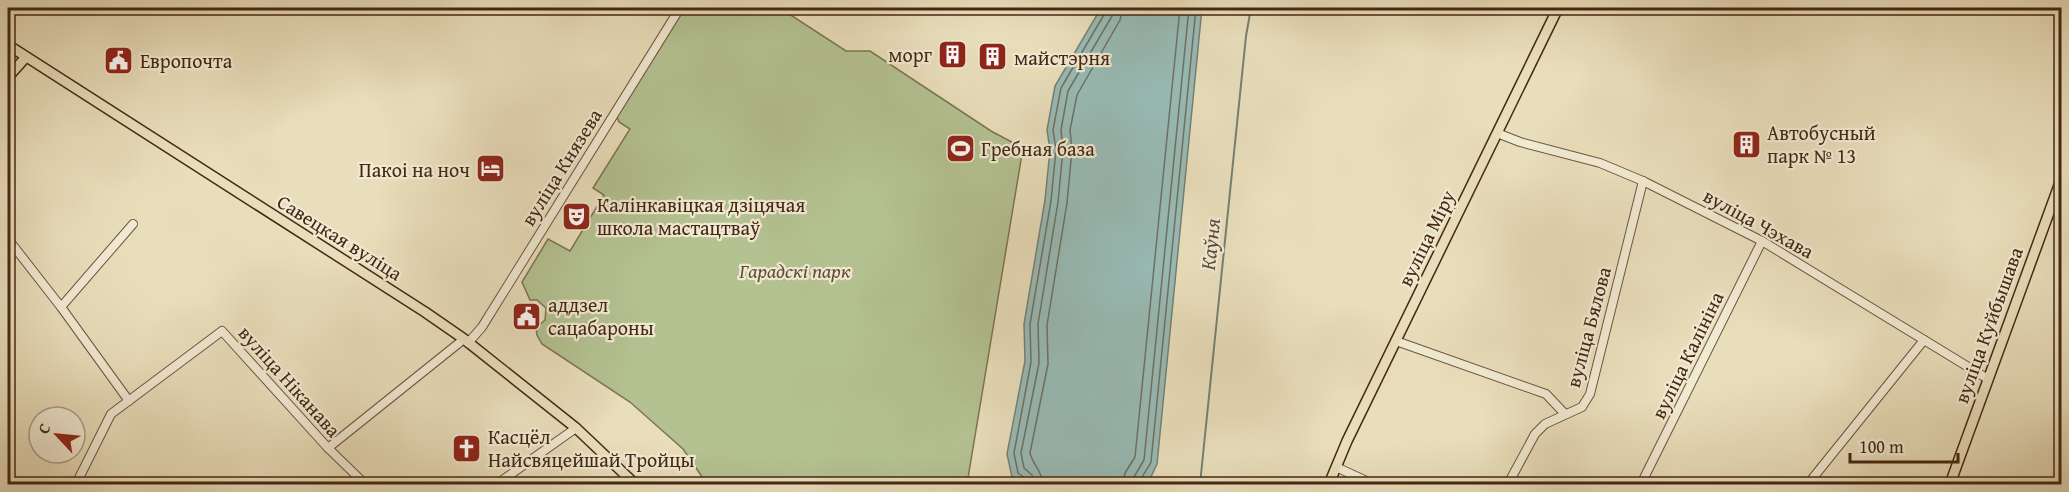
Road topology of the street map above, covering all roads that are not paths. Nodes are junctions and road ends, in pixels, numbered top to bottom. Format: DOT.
graph roads {
  1 [pos="680,8"];
  2 [pos="1558,8"];
  3 [pos="8,45"];
  4 [pos="26,57"];
  5 [pos="8,77"];
  6 [pos="1497,133"];
  7 [pos="2061,177"];
  8 [pos="1643,181"];
  9 [pos="133,224"];
  10 [pos="8,239"];
  11 [pos="1762,241"];
  12 [pos="61,307"];
  13 [pos="1924,340"];
  14 [pos="466,341"];
  15 [pos="1396,341"];
  16 [pos="1988,379"];
  17 [pos="129,401"];
  18 [pos="1565,414"];
  19 [pos="576,428"];
  20 [pos="327,448"];
  21 [pos="1336,467"];
  22 [pos="76,484"];
  23 [pos="365,484"];
  24 [pos="497,484"];
  25 [pos="635,484"];
  26 [pos="1329,484"];
  27 [pos="1373,484"];
  28 [pos="1508,484"];
  29 [pos="1641,484"];
  30 [pos="1808,484"];
  31 [pos="1950,484"];
  1 -- 14 [label="street, вуліца Князева"];
  2 -- 6 [label="main road, вуліца Міру"];
  3 -- 4 [label="main road, Савецкая вуліца"];
  4 -- 5 [label="main road"];
  4 -- 14 [label="main road, Савецкая вуліца"];
  6 -- 8 [label="street, вуліца Чэхава"];
  6 -- 15 [label="main road, вуліца Міру"];
  7 -- 16 [label="main road, вуліца Куйбышава"];
  8 -- 11 [label="street, вуліца Чэхава"];
  8 -- 18 [label="street, вуліца Бялова"];
  9 -- 12 [label="street"];
  10 -- 12 [label="street"];
  11 -- 13 [label="street, вуліца Чэхава"];
  11 -- 29 [label="street, вуліца Калініна"];
  12 -- 17 [label="street"];
  13 -- 16 [label="street, вуліца Чэхава"];
  13 -- 30 [label="street"];
  14 -- 19 [label="main road, Савецкая вуліца"];
  14 -- 20 [label="street, вуліца Князева"];
  15 -- 18 [label="street"];
  15 -- 21 [label="main road, вуліца Міру"];
  16 -- 31 [label="main road, вуліца Куйбышава"];
  17 -- 20 [label="street, вуліца Ніканава"];
  17 -- 22 [label="street, вуліца Ніканава"];
  18 -- 28 [label="street, вуліца Бялова"];
  19 -- 24 [label="street"];
  19 -- 25 [label="main road, Савецкая вуліца"];
  20 -- 23 [label="street, вуліца Ніканава"];
  21 -- 26 [label="main road, вуліца Міру"];
  21 -- 27 [label="street"];
}
